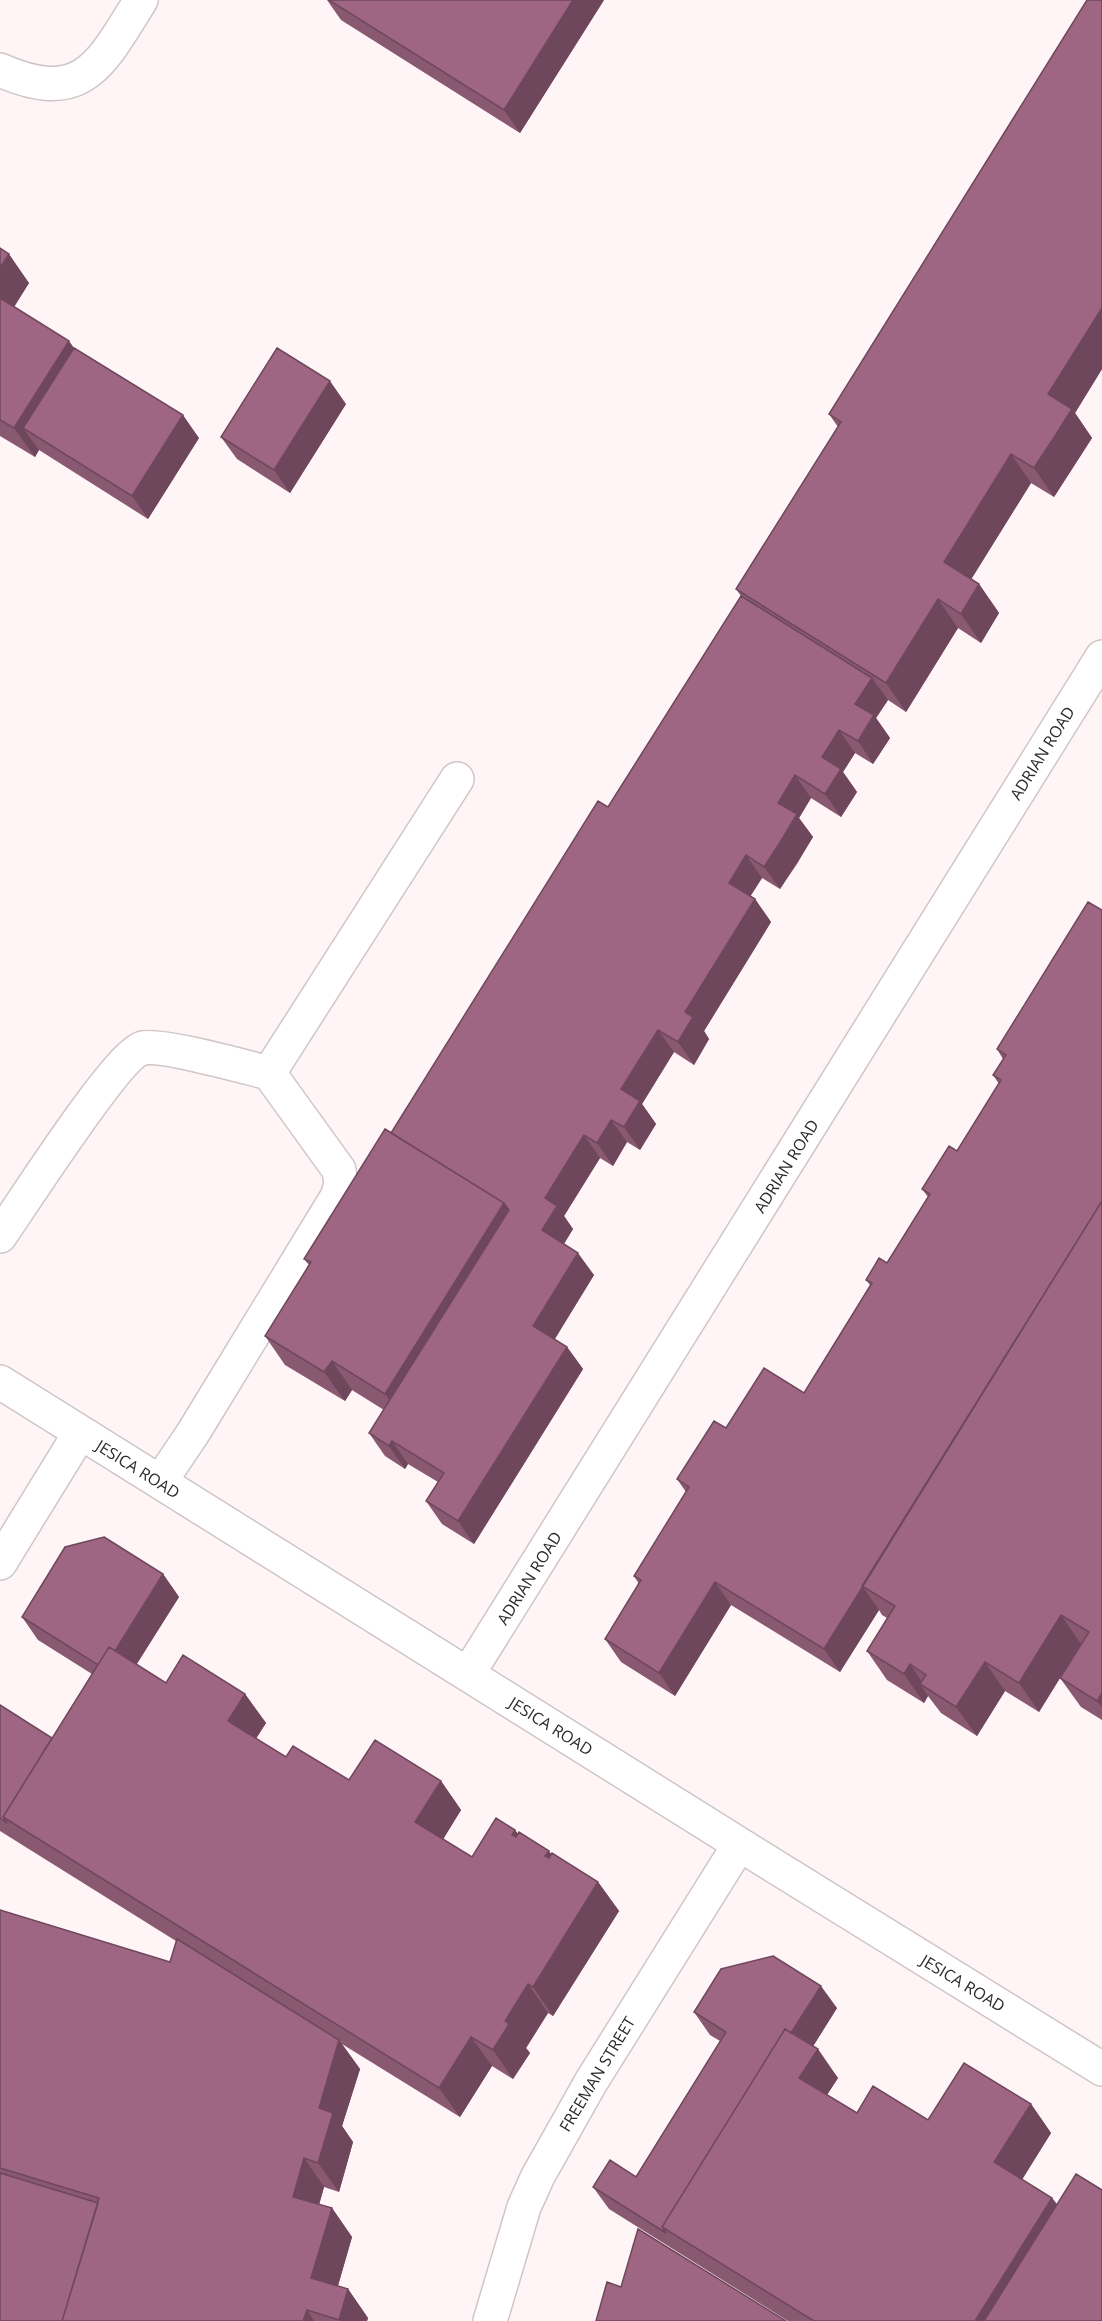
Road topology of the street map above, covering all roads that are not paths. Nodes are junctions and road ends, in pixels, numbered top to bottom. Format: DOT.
graph roads {
  1 [pos="141,0"];
  2 [pos="0,70"];
  3 [pos="1102,657"];
  4 [pos="457,778"];
  5 [pos="269,1073"];
  6 [pos="0,1236"];
  7 [pos="0,1382"];
  8 [pos="80,1433"];
  9 [pos="160,1482"];
  10 [pos="0,1563"];
  11 [pos="468,1674"];
  12 [pos="739,1845"];
  13 [pos="1102,2068"];
  14 [pos="490,2321"];
  1 -- 2 [label="street"];
  3 -- 11 [label="street, ADRIAN ROAD"];
  4 -- 5 [label="street"];
  5 -- 6 [label="street"];
  5 -- 9 [label="street"];
  7 -- 8 [label="street, JESICA ROAD"];
  8 -- 9 [label="street, JESICA ROAD"];
  8 -- 10 [label="street"];
  9 -- 11 [label="street, JESICA ROAD"];
  11 -- 12 [label="street, JESICA ROAD"];
  12 -- 13 [label="street, JESICA ROAD"];
  12 -- 14 [label="street, FREEMAN STREET"];
}
